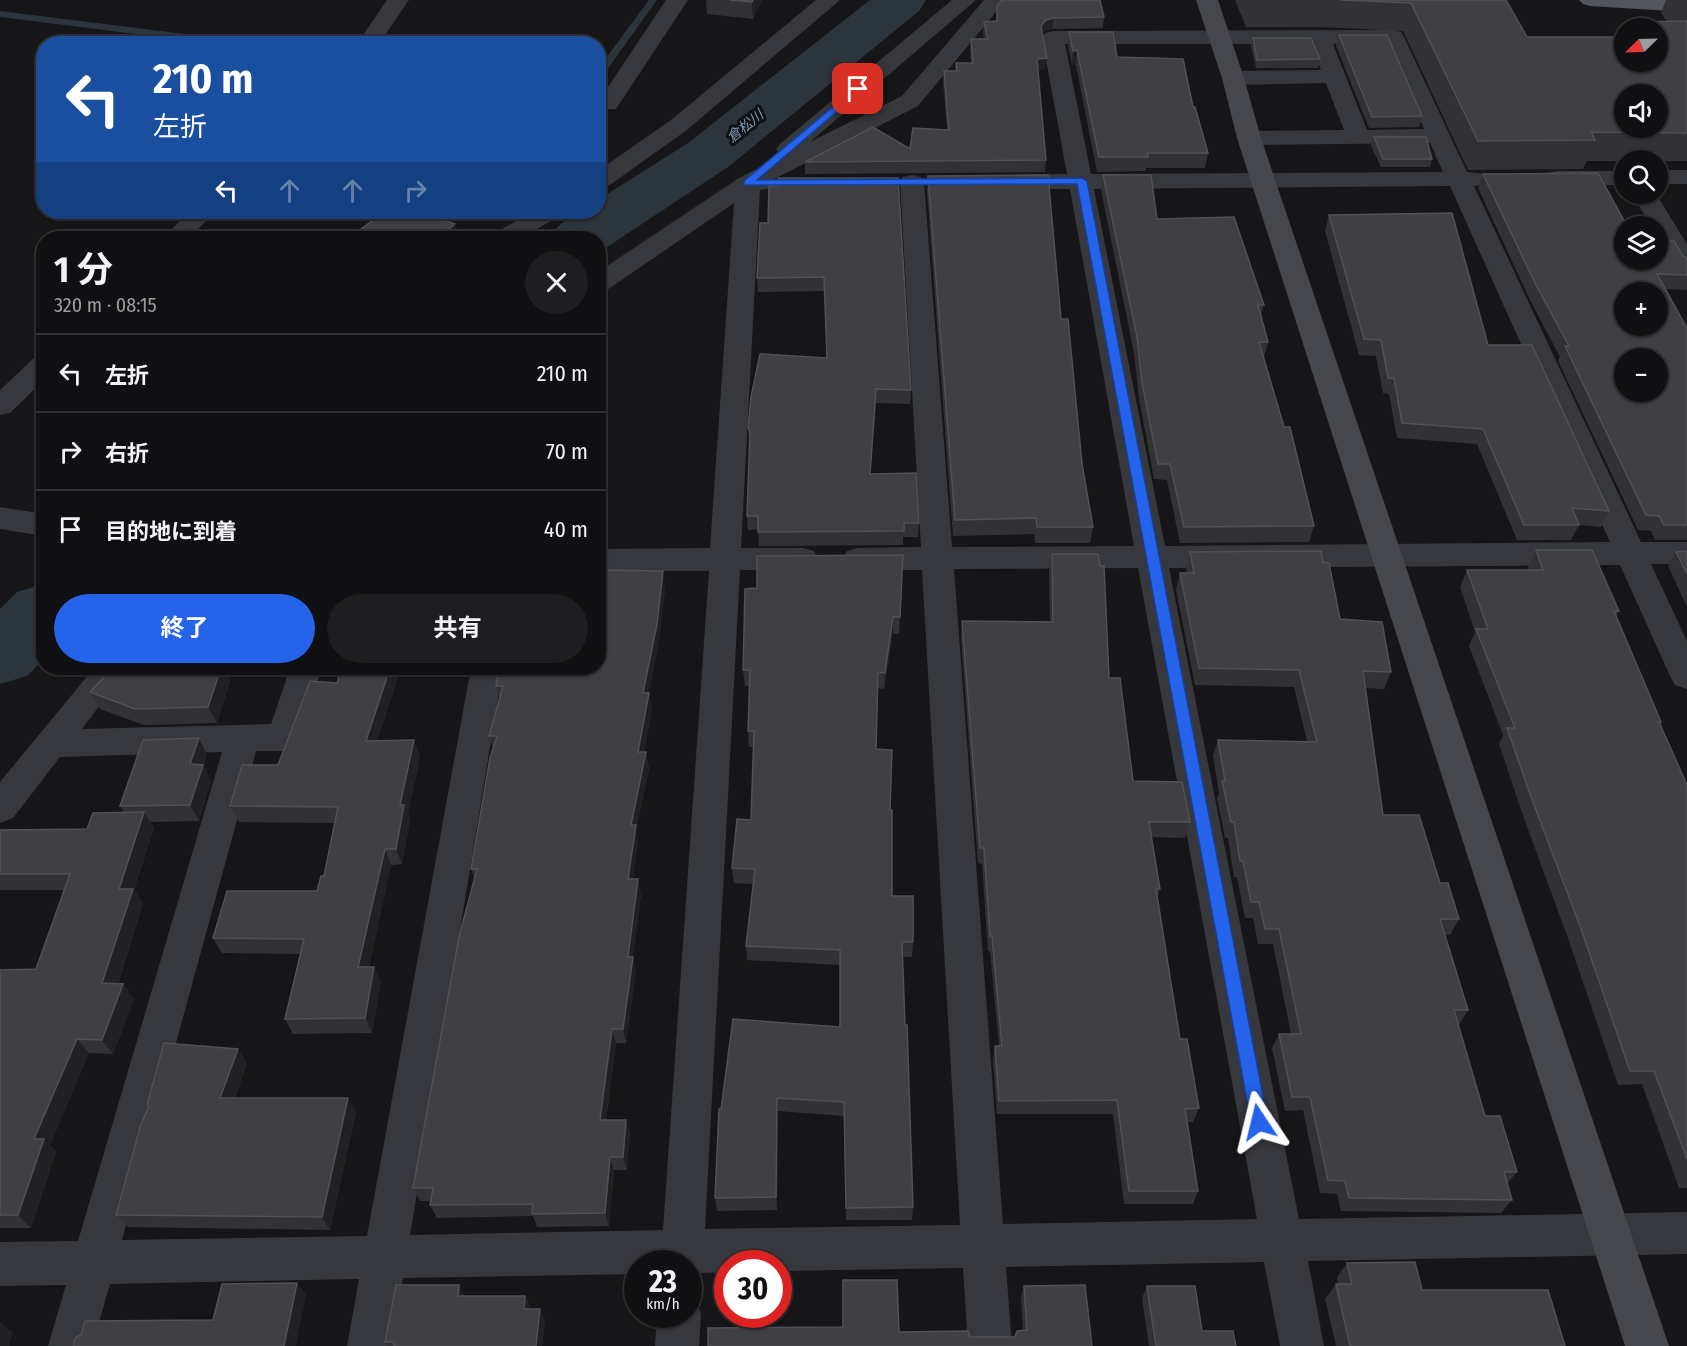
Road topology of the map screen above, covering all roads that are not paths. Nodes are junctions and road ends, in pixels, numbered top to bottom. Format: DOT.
graph roads {
  1 [pos="398,0"];
  2 [pos="677,0"];
  3 [pos="830,0"];
  4 [pos="965,0"];
  5 [pos="995,0"];
  6 [pos="1207,0"];
  7 [pos="1590,0"];
  8 [pos="1687,6"];
  9 [pos="373,36"];
  10 [pos="1220,36"];
  11 [pos="1318,36"];
  12 [pos="1334,76"];
  13 [pos="1233,78"];
  14 [pos="606,104"];
  15 [pos="1438,136"];
  16 [pos="1358,137"];
  17 [pos="1249,138"];
  18 [pos="606,176"];
  19 [pos="1668,177"];
  20 [pos="1687,177"];
  21 [pos="1614,178"];
  22 [pos="1458,179"];
  23 [pos="1263,180"];
  24 [pos="1082,181"];
  25 [pos="911,182"];
  26 [pos="980,182"];
  27 [pos="748,183"];
  28 [pos="795,183"];
  29 [pos="1650,204"];
  30 [pos="195,219"];
  31 [pos="537,219"];
  32 [pos="183,231"];
  33 [pos="516,231"];
  34 [pos="1687,265"];
  35 [pos="606,279"];
  36 [pos="36,371"];
  37 [pos="0,405"];
  38 [pos="1687,553"];
  39 [pos="1631,554"];
  40 [pos="1386,556"];
  41 [pos="1153,557"];
  42 [pos="938,558"];
  43 [pos="606,560"];
  44 [pos="724,560"];
  45 [pos="106,675"];
  46 [pos="304,675"];
  47 [pos="486,675"];
  48 [pos="1687,676"];
  49 [pos="243,738"];
  50 [pos="51,744"];
  51 [pos="0,808"];
  52 [pos="1687,1233"];
  53 [pos="1610,1234"];
  54 [pos="1281,1240"];
  55 [pos="983,1245"];
  56 [pos="682,1250"];
  57 [pos="385,1256"];
  58 [pos="702,1256"];
  59 [pos="624,1257"];
  60 [pos="95,1262"];
  61 [pos="0,1263"];
  62 [pos="678,1328"];
  63 [pos="70,1346"];
  64 [pos="369,1346"];
  65 [pos="677,1346"];
  66 [pos="990,1346"];
  67 [pos="1302,1346"];
  68 [pos="1647,1346"];
  1 -- 9 [label="street"];
  2 -- 14 [label="street"];
  3 -- 18 [label="street"];
  4 -- 27 [label="street"];
  5 -- 27 [label="street"];
  6 -- 10 [label="street"];
  7 -- 8 [label="main road"];
  10 -- 11 [label="street"];
  10 -- 13 [label="street"];
  10 -- 24 [label="street"];
  11 -- 12 [label="street"];
  11 -- 15 [label="street"];
  12 -- 13 [label="street"];
  12 -- 16 [label="street"];
  13 -- 17 [label="street"];
  15 -- 16 [label="street"];
  15 -- 22 [label="street"];
  16 -- 17 [label="street"];
  17 -- 23 [label="street"];
  19 -- 20 [label="street"];
  21 -- 22 [label="street"];
  22 -- 23 [label="street"];
  22 -- 39 [label="street"];
  23 -- 24 [label="street"];
  23 -- 40 [label="street"];
  24 -- 26 [label="street"];
  24 -- 41 [label="street"];
  25 -- 42 [label="street"];
  27 -- 28 [label="street"];
  27 -- 35 [label="street"];
  27 -- 44 [label="street"];
  29 -- 34 [label="street"];
  30 -- 32 [label="street"];
  31 -- 33 [label="street"];
  36 -- 37 [label="street"];
  38 -- 39 [label="street"];
  39 -- 40 [label="street"];
  39 -- 48 [label="street"];
  40 -- 41 [label="street"];
  40 -- 53 [label="street"];
  41 -- 42 [label="street"];
  41 -- 54 [label="street"];
  42 -- 44 [label="street"];
  42 -- 55 [label="street"];
  43 -- 44 [label="street"];
  44 -- 56 [label="street"];
  45 -- 50 [label="street"];
  46 -- 49 [label="street"];
  47 -- 57 [label="street"];
  49 -- 50 [label="street"];
  49 -- 60 [label="street"];
  50 -- 51 [label="street"];
  52 -- 53 [label="street"];
  53 -- 54 [label="street"];
  53 -- 68 [label="street"];
  54 -- 55 [label="street"];
  54 -- 67 [label="street"];
  55 -- 58 [label="street"];
  55 -- 66 [label="street"];
  57 -- 59 [label="street"];
  57 -- 60 [label="street"];
  57 -- 64 [label="street"];
  60 -- 61 [label="street"];
  60 -- 63 [label="street"];
  62 -- 65 [label="street"];
}
